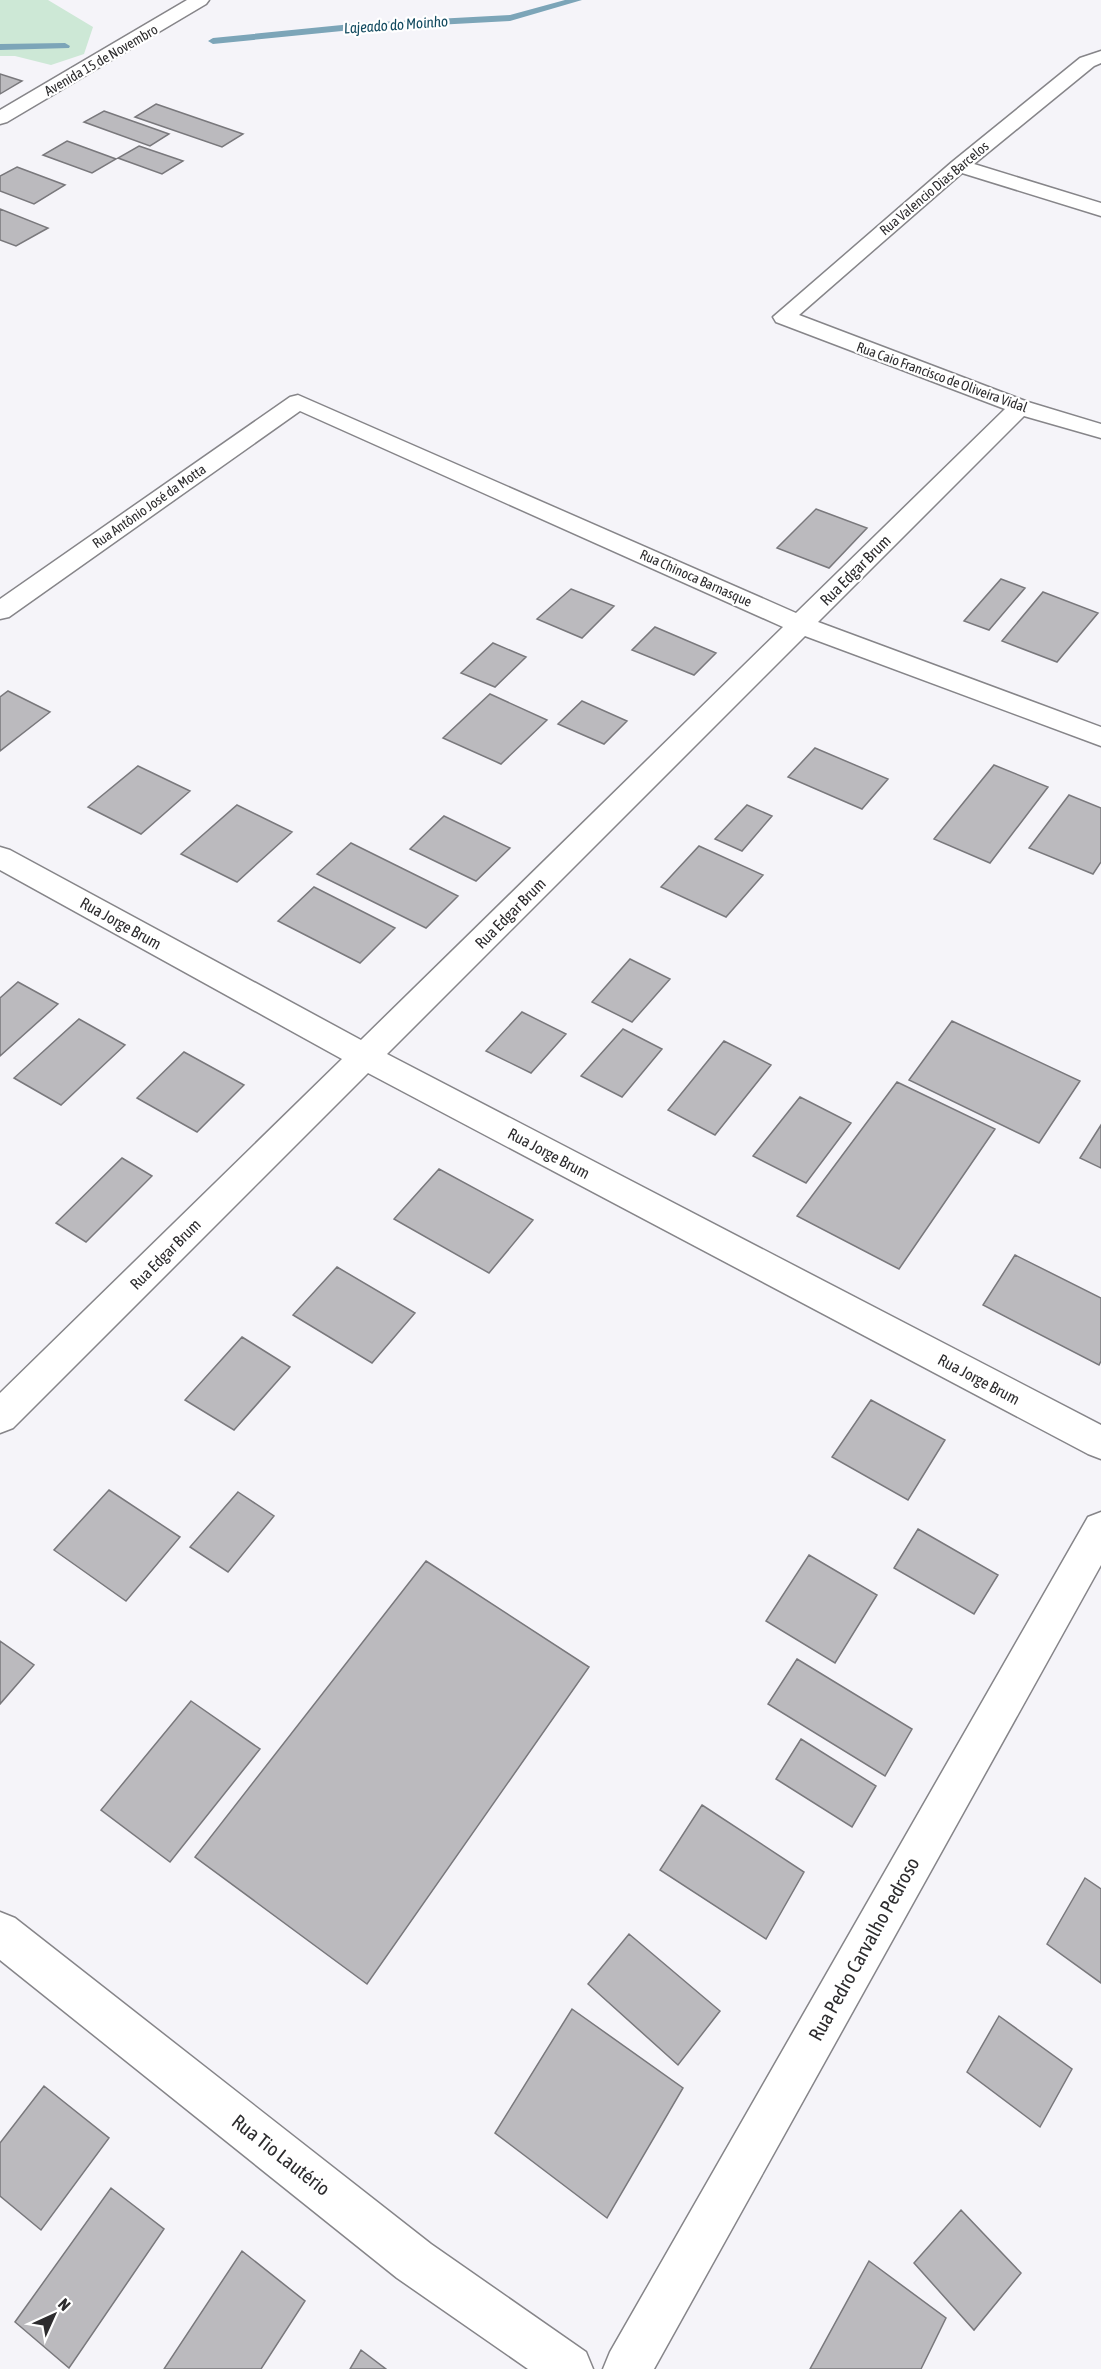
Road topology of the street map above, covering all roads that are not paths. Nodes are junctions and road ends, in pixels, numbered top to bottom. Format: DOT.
graph roads {
  1 [pos="200,0"];
  2 [pos="1094,59"];
  3 [pos="0,118"];
  4 [pos="959,166"];
  5 [pos="1101,210"];
  6 [pos="784,317"];
  7 [pos="298,402"];
  8 [pos="1020,407"];
  9 [pos="1101,431"];
  10 [pos="0,611"];
  11 [pos="801,625"];
  12 [pos="1101,737"];
  13 [pos="0,857"];
  14 [pos="365,1057"];
  15 [pos="0,1418"];
  16 [pos="1101,1443"];
  17 [pos="1101,1529"];
  18 [pos="0,1933"];
  19 [pos="569,2369"];
  20 [pos="627,2369"];
  1 -- 3 [label="street, Avenida 15 de Novembro"];
  2 -- 4 [label="street, Rua Valencio Dias Barcelos"];
  4 -- 5 [label="street"];
  4 -- 6 [label="street, Rua Valencio Dias Barcelos"];
  6 -- 8 [label="street, Rua Caio Francisco de Oliveira Vidal"];
  7 -- 10 [label="street, Rua Antônio José da Motta"];
  7 -- 11 [label="street, Rua Chinoca Barnasque"];
  8 -- 9 [label="street, Rua Caio Francisco de Oliveira Vidal"];
  8 -- 11 [label="street, Rua Edgar Brum"];
  11 -- 12 [label="street, Rua Chinoca Barnasque"];
  11 -- 14 [label="street, Rua Edgar Brum"];
  13 -- 14 [label="street, Rua Jorge Brum"];
  14 -- 15 [label="street, Rua Edgar Brum"];
  14 -- 16 [label="street, Rua Jorge Brum"];
  17 -- 20 [label="street, Rua Pedro Carvalho Pedroso"];
  18 -- 19 [label="street, Rua Tio Lautério"];
}
